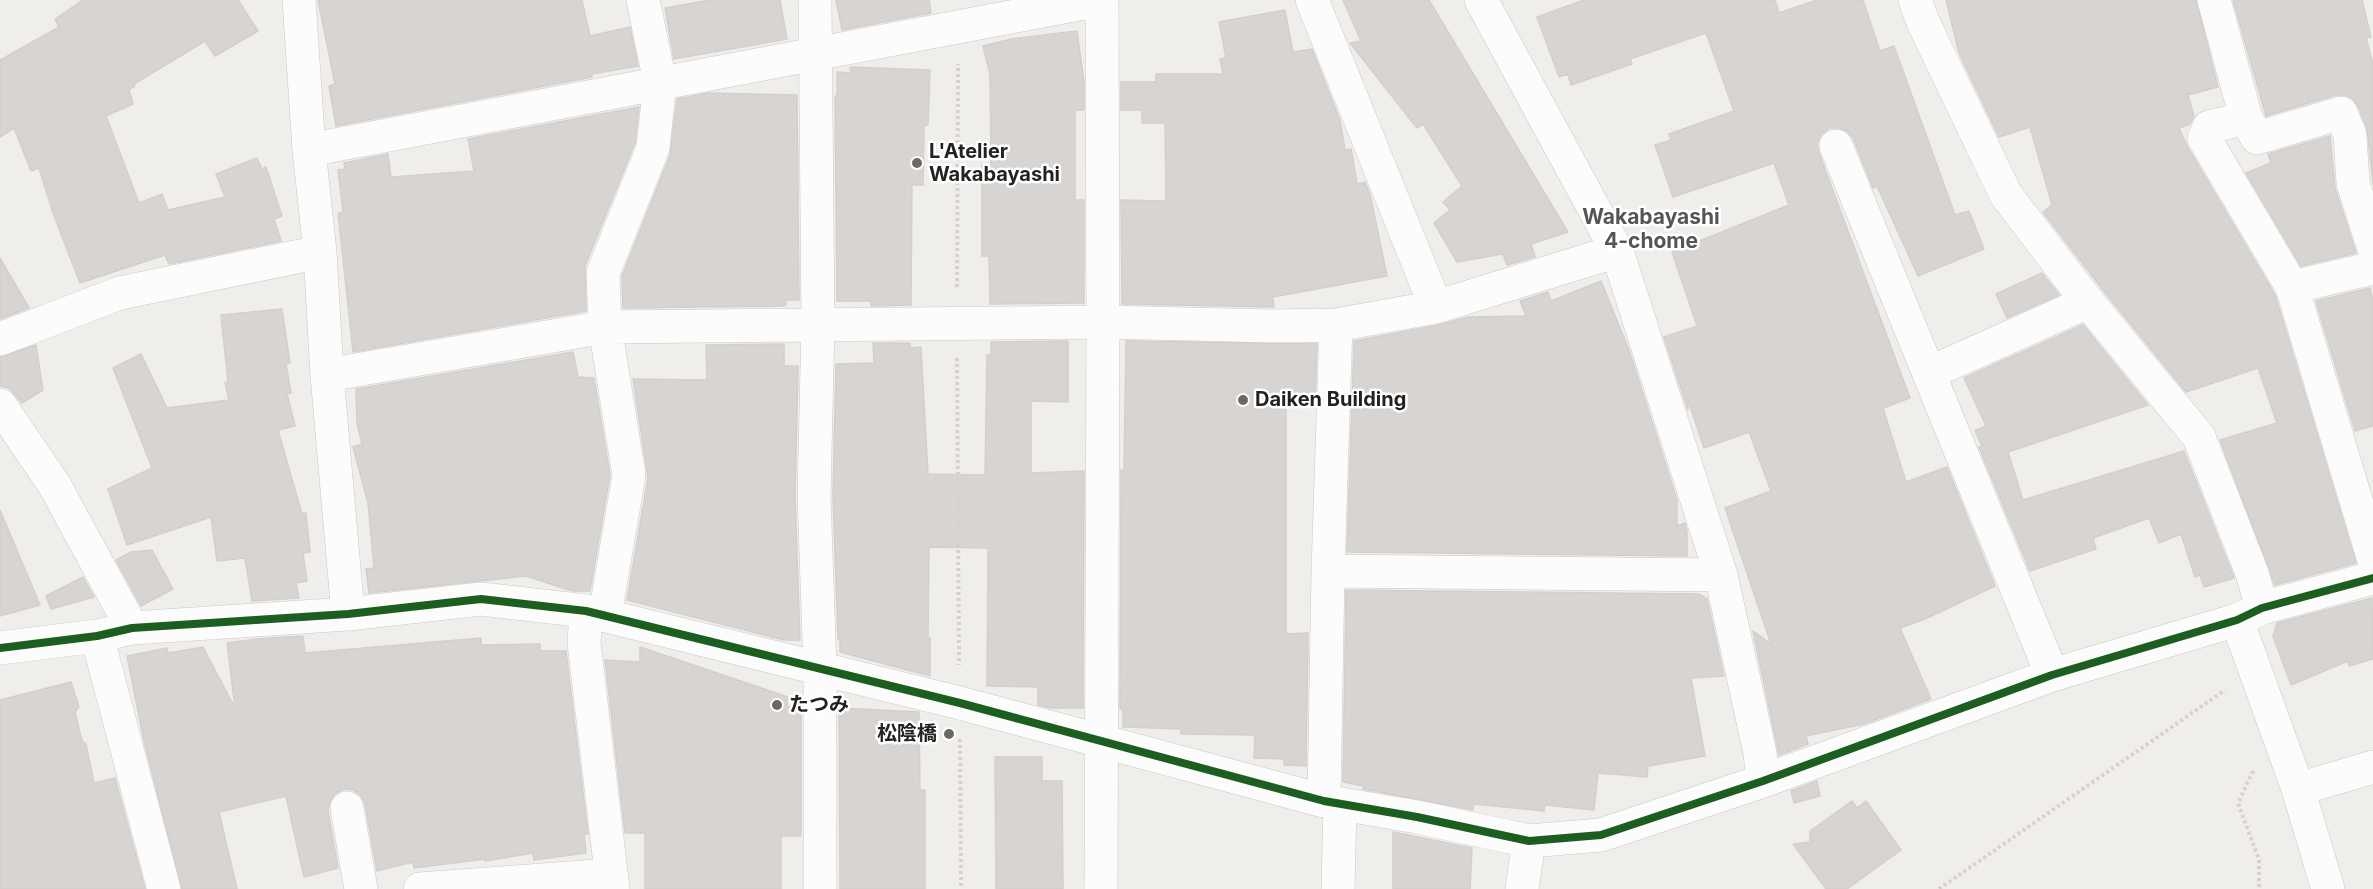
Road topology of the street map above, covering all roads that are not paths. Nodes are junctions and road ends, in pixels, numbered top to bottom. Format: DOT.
graph roads {
  1 [pos="299,0"];
  2 [pos="643,0"];
  3 [pos="815,0"];
  4 [pos="1101,0"];
  5 [pos="1312,0"];
  6 [pos="1481,0"];
  7 [pos="1915,0"];
  8 [pos="2214,0"];
  9 [pos="815,54"];
  10 [pos="660,82"];
  11 [pos="2246,118"];
  12 [pos="1836,146"];
  13 [pos="309,150"];
  14 [pos="2373,246"];
  15 [pos="1617,251"];
  16 [pos="320,252"];
  17 [pos="2373,268"];
  18 [pos="2292,287"];
  19 [pos="2088,302"];
  20 [pos="1436,307"];
  21 [pos="1103,322"];
  22 [pos="818,324"];
  23 [pos="1336,325"];
  24 [pos="605,327"];
  25 [pos="0,339"];
  26 [pos="1929,373"];
  27 [pos="327,375"];
  28 [pos="0,405"];
  29 [pos="2373,557"];
  30 [pos="1328,571"];
  31 [pos="1721,575"];
  32 [pos="2373,578"];
  33 [pos="596,613"];
  34 [pos="348,614"];
  35 [pos="2250,614"];
  36 [pos="132,628"];
  37 [pos="97,636"];
  38 [pos="0,648"];
  39 [pos="820,669"];
  40 [pos="2052,675"];
  41 [pos="1100,741"];
  42 [pos="2373,767"];
  43 [pos="1763,781"];
  44 [pos="2298,789"];
  45 [pos="1332,802"];
  46 [pos="347,808"];
  47 [pos="1529,841"];
  48 [pos="612,882"];
  49 [pos="164,889"];
  50 [pos="361,889"];
  51 [pos="420,889"];
  52 [pos="820,889"];
  53 [pos="1101,889"];
  54 [pos="1338,889"];
  55 [pos="1522,889"];
  56 [pos="2328,889"];
  1 -- 13 [label="street"];
  2 -- 10 [label="street"];
  3 -- 9 [label="street"];
  4 -- 9 [label="street"];
  4 -- 21 [label="street"];
  5 -- 20 [label="street"];
  6 -- 15 [label="street"];
  7 -- 19 [label="street"];
  8 -- 11 [label="street"];
  9 -- 10 [label="street"];
  9 -- 22 [label="street"];
  10 -- 13 [label="street"];
  10 -- 24 [label="street"];
  11 -- 14 [label="street"];
  11 -- 18 [label="street"];
  12 -- 26 [label="street"];
  13 -- 16 [label="street"];
  15 -- 20 [label="street"];
  15 -- 31 [label="street"];
  16 -- 25 [label="street"];
  16 -- 27 [label="street"];
  17 -- 18 [label="street"];
  18 -- 29 [label="street"];
  19 -- 26 [label="street"];
  19 -- 35 [label="street"];
  20 -- 23 [label="street"];
  21 -- 22 [label="street"];
  21 -- 23 [label="street"];
  21 -- 41 [label="street"];
  22 -- 24 [label="street"];
  22 -- 39 [label="street"];
  23 -- 30 [label="street"];
  24 -- 27 [label="street"];
  24 -- 33 [label="street"];
  26 -- 40 [label="street"];
  27 -- 34 [label="street"];
  28 -- 36 [label="street"];
  30 -- 31 [label="street"];
  30 -- 45 [label="street"];
  31 -- 43 [label="street"];
  32 -- 35 [label="street"];
  33 -- 34 [label="street"];
  33 -- 39 [label="street"];
  33 -- 48 [label="street"];
  34 -- 36 [label="street"];
  35 -- 40 [label="street"];
  35 -- 44 [label="street"];
  36 -- 37 [label="street"];
  37 -- 38 [label="street"];
  37 -- 49 [label="street"];
  39 -- 41 [label="street"];
  39 -- 52 [label="street"];
  40 -- 43 [label="street"];
  41 -- 45 [label="street"];
  41 -- 53 [label="street"];
  42 -- 44 [label="street"];
  43 -- 47 [label="street"];
  44 -- 56 [label="street"];
  45 -- 47 [label="street"];
  45 -- 54 [label="street"];
  46 -- 50 [label="street"];
  47 -- 55 [label="street"];
  48 -- 51 [label="street"];
}
